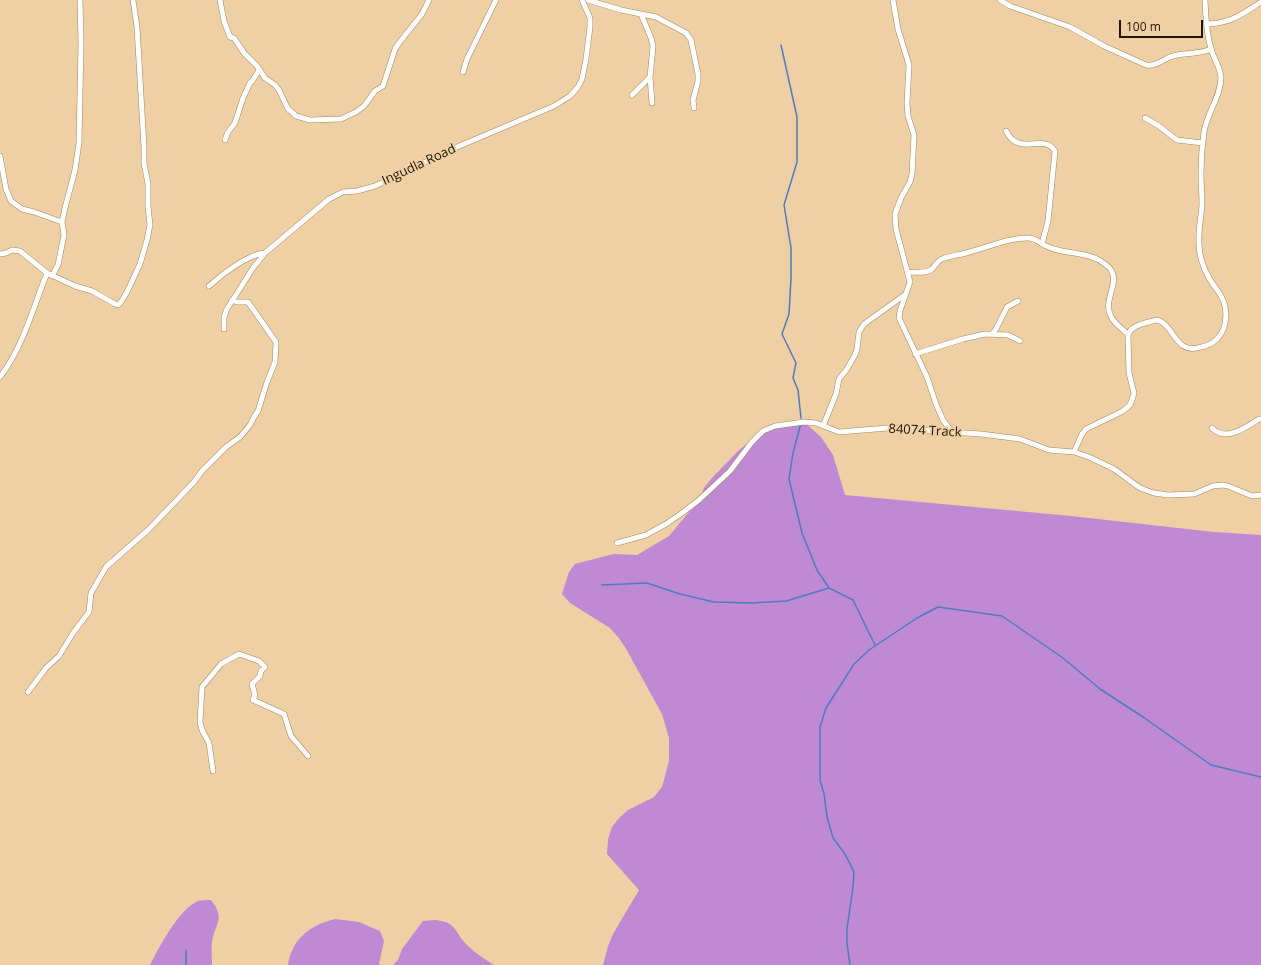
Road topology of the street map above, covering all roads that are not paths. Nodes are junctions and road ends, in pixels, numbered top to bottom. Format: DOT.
graph roads {
  1 [pos="80,0"];
  2 [pos="133,0"];
  3 [pos="220,0"];
  4 [pos="429,0"];
  5 [pos="496,0"];
  6 [pos="582,0"];
  7 [pos="588,0"];
  8 [pos="893,0"];
  9 [pos="1000,0"];
  10 [pos="1205,0"];
  11 [pos="1261,2"];
  12 [pos="641,14"];
  13 [pos="1207,24"];
  14 [pos="1211,49"];
  15 [pos="260,70"];
  16 [pos="463,72"];
  17 [pos="650,77"];
  18 [pos="632,95"];
  19 [pos="652,103"];
  20 [pos="694,108"];
  21 [pos="1145,118"];
  22 [pos="1006,131"];
  23 [pos="226,140"];
  24 [pos="1203,143"];
  25 [pos="0,156"];
  26 [pos="62,222"];
  27 [pos="1042,244"];
  28 [pos="265,253"];
  29 [pos="0,254"];
  30 [pos="908,272"];
  31 [pos="46,273"];
  32 [pos="52,276"];
  33 [pos="209,286"];
  34 [pos="907,293"];
  35 [pos="232,300"];
  36 [pos="1018,301"];
  37 [pos="224,329"];
  38 [pos="992,334"];
  39 [pos="1128,334"];
  40 [pos="1020,341"];
  41 [pos="915,354"];
  42 [pos="0,377"];
  43 [pos="1261,419"];
  44 [pos="823,426"];
  45 [pos="1212,428"];
  46 [pos="952,432"];
  47 [pos="1074,452"];
  48 [pos="1261,495"];
  49 [pos="617,543"];
  50 [pos="28,692"];
  51 [pos="308,756"];
  52 [pos="213,771"];
  1 -- 26 [label="street"];
  2 -- 32 [label="street"];
  3 -- 15 [label="street"];
  4 -- 15 [label="street"];
  5 -- 16 [label="street"];
  6 -- 28 [label="street, Ingudla Road"];
  7 -- 12 [label="street"];
  8 -- 30 [label="street"];
  9 -- 14 [label="street"];
  10 -- 13 [label="street"];
  11 -- 13 [label="street"];
  12 -- 17 [label="street"];
  12 -- 20 [label="street"];
  13 -- 14 [label="street"];
  14 -- 24 [label="street"];
  15 -- 23 [label="street"];
  17 -- 18 [label="street"];
  17 -- 19 [label="street"];
  21 -- 24 [label="street"];
  22 -- 27 [label="street"];
  24 -- 39 [label="street"];
  25 -- 26 [label="street"];
  26 -- 32 [label="street"];
  27 -- 30 [label="street"];
  27 -- 39 [label="street"];
  28 -- 33 [label="street"];
  28 -- 35 [label="street, Ingudla Road"];
  29 -- 31 [label="street"];
  30 -- 34 [label="street"];
  31 -- 32 [label="street"];
  31 -- 42 [label="street"];
  34 -- 41 [label="street"];
  34 -- 44 [label="street"];
  35 -- 37 [label="street, Ingudla Road"];
  35 -- 50 [label="street"];
  36 -- 38 [label="street"];
  38 -- 40 [label="street"];
  38 -- 41 [label="street"];
  39 -- 47 [label="street"];
  41 -- 46 [label="street"];
  43 -- 45 [label="street"];
  44 -- 46 [label="street, 84074 Track"];
  44 -- 49 [label="street, 84074 Track"];
  46 -- 47 [label="street, 84074 Track"];
  47 -- 48 [label="street, 84074 Track"];
  51 -- 52 [label="street"];
}
